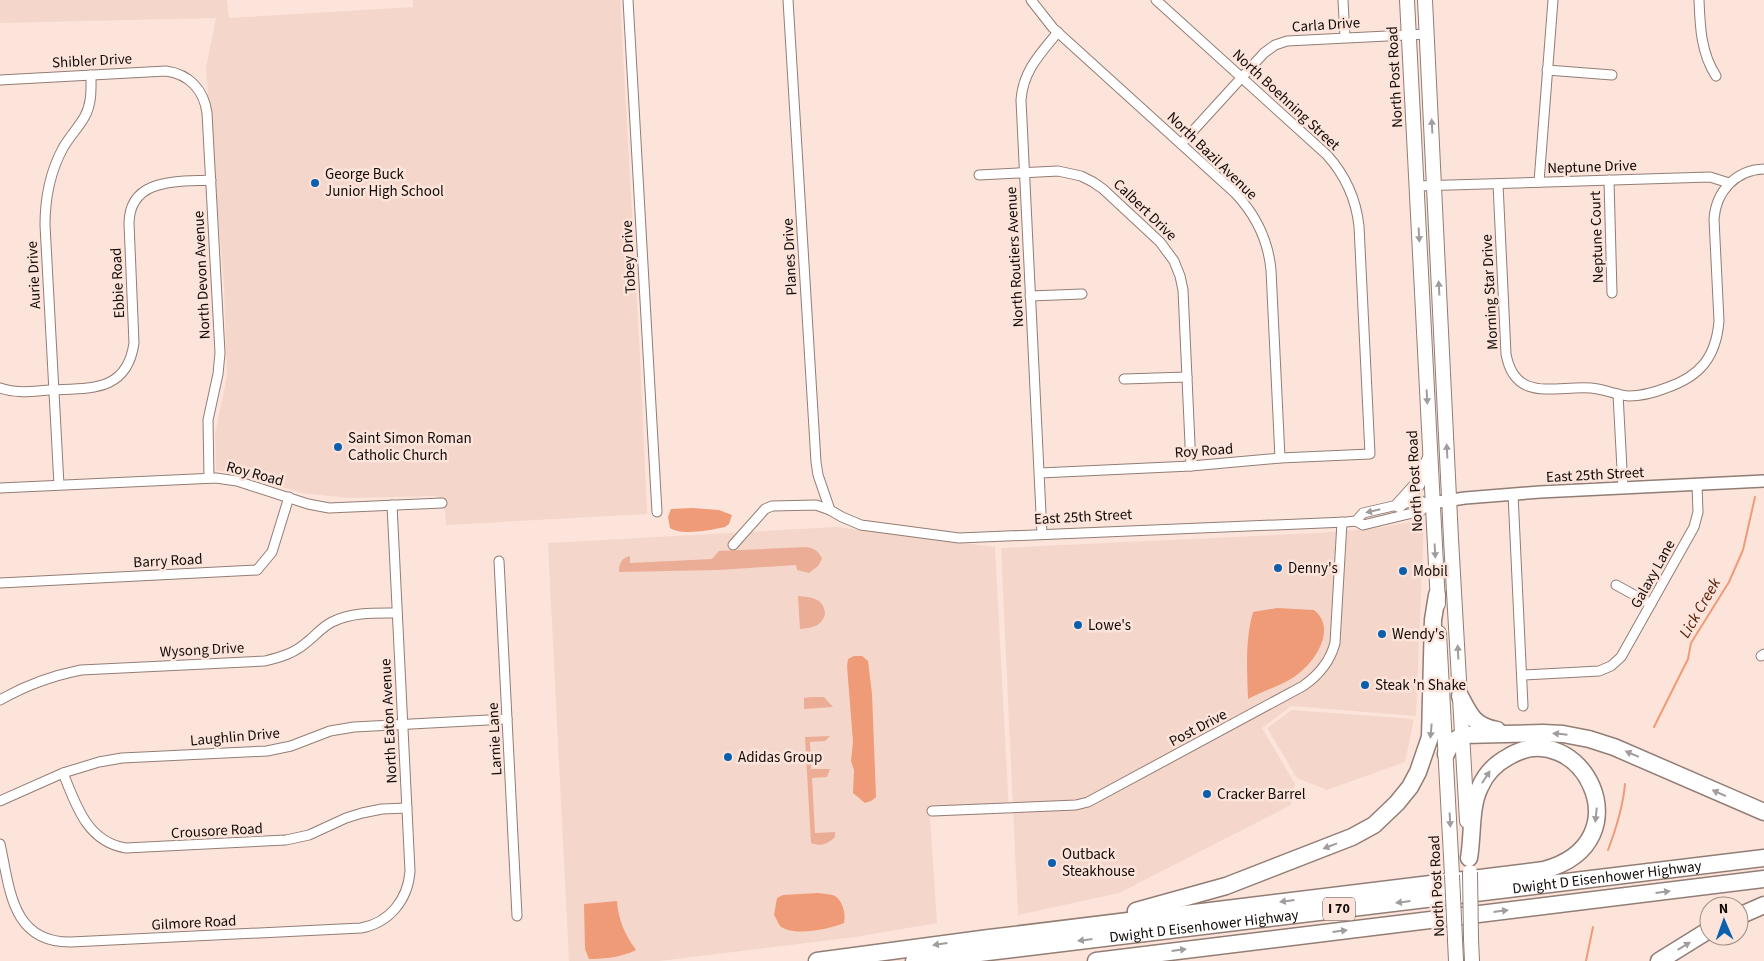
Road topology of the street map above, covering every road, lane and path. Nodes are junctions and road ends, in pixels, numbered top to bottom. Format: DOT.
graph roads {
  1 [pos="628,0"];
  2 [pos="788,0"];
  3 [pos="1031,0"];
  4 [pos="1156,0"];
  5 [pos="1343,0"];
  6 [pos="1408,0"];
  7 [pos="1426,0"];
  8 [pos="1553,0"];
  9 [pos="1699,0"];
  10 [pos="1058,32"];
  11 [pos="1409,34"];
  12 [pos="1427,34"];
  13 [pos="1345,37"];
  14 [pos="1547,70"];
  15 [pos="91,75"];
  16 [pos="1612,75"];
  17 [pos="1716,76"];
  18 [pos="185,77"];
  19 [pos="1242,78"];
  20 [pos="0,80"];
  21 [pos="1181,144"];
  22 [pos="1764,169"];
  23 [pos="1024,172"];
  24 [pos="979,175"];
  25 [pos="211,180"];
  26 [pos="1609,180"];
  27 [pos="1538,182"];
  28 [pos="1729,183"];
  29 [pos="1498,184"];
  30 [pos="1417,186"];
  31 [pos="1434,186"];
  32 [pos="1612,293"];
  33 [pos="1082,294"];
  34 [pos="1030,296"];
  35 [pos="1187,377"];
  36 [pos="1124,379"];
  37 [pos="0,388"];
  38 [pos="54,390"];
  39 [pos="1618,394"];
  40 [pos="1370,454"];
  41 [pos="1430,457"];
  42 [pos="1280,458"];
  43 [pos="1190,466"];
  44 [pos="1040,473"];
  45 [pos="209,478"];
  46 [pos="1764,481"];
  47 [pos="58,485"];
  48 [pos="1697,485"];
  49 [pos="0,488"];
  50 [pos="1623,488"];
  51 [pos="1514,494"];
  52 [pos="289,498"];
  53 [pos="1449,499"];
  54 [pos="442,502"];
  55 [pos="1430,504"];
  56 [pos="392,505"];
  57 [pos="1399,505"];
  58 [pos="830,510"];
  59 [pos="657,512"];
  60 [pos="1356,521"];
  61 [pos="1342,522"];
  62 [pos="1042,534"];
  63 [pos="733,545"];
  64 [pos="499,561"];
  65 [pos="0,583"];
  66 [pos="1616,584"];
  67 [pos="1437,595"];
  68 [pos="1651,604"];
  69 [pos="397,613"];
  70 [pos="1522,675"];
  71 [pos="1460,696"];
  72 [pos="0,700"];
  73 [pos="1523,706"];
  74 [pos="508,719"];
  75 [pos="403,725"];
  76 [pos="1514,733"];
  77 [pos="1462,736"];
  78 [pos="1446,754"];
  79 [pos="63,773"];
  80 [pos="0,801"];
  81 [pos="406,808"];
  82 [pos="932,811"];
  83 [pos="1764,812"];
  84 [pos="0,844"];
  85 [pos="1764,858"];
  86 [pos="1469,865"];
  87 [pos="1764,879"];
  88 [pos="1764,905"];
  89 [pos="1749,912"];
  90 [pos="517,916"];
  91 [pos="378,922"];
  92 [pos="1699,936"];
  93 [pos="989,938"];
  94 [pos="816,961"];
  95 [pos="914,961"];
  96 [pos="1096,961"];
  97 [pos="1456,961"];
  98 [pos="1472,961"];
  99 [pos="1659,961"];
  1 -- 59 [label="street, Tobey Drive"];
  2 -- 58 [label="street, Planes Drive"];
  3 -- 10 [label="street"];
  4 -- 19 [label="street, North Boehning Street"];
  5 -- 13 [label="street"];
  6 -- 11 [label="main road, North Post Road"];
  7 -- 12 [label="main road"];
  8 -- 14 [label="street"];
  9 -- 17 [label="street"];
  10 -- 21 [label="street, North Bazil Avenue"];
  10 -- 23 [label="street, North Routiers Avenue"];
  11 -- 12 [label="street, Carla Drive"];
  11 -- 13 [label="street, Carla Drive"];
  11 -- 30 [label="main road, North Post Road"];
  31 -- 12 [label="main road, one-way"];
  13 -- 19 [label="street, Carla Drive"];
  14 -- 16 [label="street"];
  14 -- 27 [label="street"];
  15 -- 18 [label="street, Shibler Drive"];
  15 -- 20 [label="street, Shibler Drive"];
  15 -- 38 [label="street, Aurie Drive"];
  18 -- 25 [label="street, North Devon Avenue"];
  19 -- 21 [label="street, Carla Drive"];
  19 -- 40 [label="street, North Boehning Street"];
  21 -- 42 [label="street, North Bazil Avenue"];
  22 -- 28 [label="street"];
  23 -- 24 [label="street, Calbert Drive"];
  23 -- 34 [label="street, North Routiers Avenue"];
  23 -- 35 [label="street, Calbert Drive"];
  25 -- 38 [label="street, Ebbie Road"];
  25 -- 45 [label="street, North Devon Avenue"];
  26 -- 27 [label="street, Neptune Drive"];
  26 -- 28 [label="street, Neptune Drive"];
  26 -- 32 [label="street, Neptune Court"];
  27 -- 29 [label="street, Neptune Drive"];
  28 -- 39 [label="street, Morning Star Drive"];
  29 -- 31 [label="street, Neptune Drive"];
  29 -- 39 [label="street, Morning Star Drive"];
  30 -- 31 [label="street, Neptune Drive"];
  30 -- 41 [label="main road, North Post Road, one-way"];
  53 -- 31 [label="main road, one-way"];
  33 -- 34 [label="street"];
  34 -- 44 [label="street, North Routiers Avenue"];
  35 -- 36 [label="street"];
  35 -- 43 [label="street, Calbert Drive"];
  37 -- 38 [label="street, Ebbie Road"];
  38 -- 47 [label="street, Aurie Drive"];
  39 -- 50 [label="street"];
  40 -- 42 [label="street, Roy Road"];
  41 -- 55 [label="main road, North Post Road"];
  41 -- 57 [label="main road"];
  42 -- 43 [label="street, Roy Road"];
  43 -- 44 [label="street, Roy Road"];
  44 -- 62 [label="street, North Routiers Avenue"];
  45 -- 47 [label="street, Roy Road"];
  45 -- 52 [label="street, Roy Road"];
  46 -- 48 [label="street, East 25th Street"];
  47 -- 49 [label="street, Roy Road"];
  48 -- 50 [label="street, East 25th Street"];
  48 -- 68 [label="street, Galaxy Lane"];
  50 -- 51 [label="street, East 25th Street"];
  51 -- 53 [label="street, East 25th Street"];
  51 -- 70 [label="street"];
  52 -- 56 [label="street, Roy Road"];
  52 -- 65 [label="street, Barry Road"];
  53 -- 55 [label="street, East 25th Street"];
  71 -- 53 [label="main road, one-way"];
  54 -- 56 [label="street, Roy Road"];
  55 -- 57 [label="street, East 25th Street"];
  55 -- 60 [label="street, East 25th Street"];
  55 -- 67 [label="main road, North Post Road, one-way"];
  56 -- 69 [label="street, North Eaton Avenue"];
  57 -- 60 [label="street, East 25th Street, one-way"];
  58 -- 62 [label="street, East 25th Street"];
  58 -- 63 [label="street, East 25th Street"];
  60 -- 61 [label="street, East 25th Street"];
  61 -- 62 [label="street, East 25th Street"];
  61 -- 82 [label="street, Post Drive"];
  64 -- 74 [label="street, Larnie Lane"];
  66 -- 68 [label="street"];
  67 -- 78 [label="main road, North Post Road"];
  67 -- 93 [label="highway, one-way"];
  68 -- 70 [label="street, Galaxy Lane"];
  69 -- 72 [label="street, Wysong Drive"];
  69 -- 75 [label="street, North Eaton Avenue"];
  70 -- 73 [label="street"];
  71 -- 76 [label="highway"];
  71 -- 77 [label="main road"];
  74 -- 75 [label="street, Laughlin Drive"];
  74 -- 90 [label="street, Larnie Lane"];
  75 -- 79 [label="street, Laughlin Drive"];
  75 -- 81 [label="street, North Eaton Avenue"];
  76 -- 77 [label="highway"];
  83 -- 76 [label="highway, one-way"];
  77 -- 78 [label="highway"];
  77 -- 86 [label="main road"];
  78 -- 97 [label="main road, North Post Road, one-way, bridge"];
  79 -- 80 [label="street, Laughlin Drive"];
  79 -- 81 [label="street, Crousore Road"];
  81 -- 91 [label="street, North Eaton Avenue"];
  84 -- 91 [label="street, Gilmore Road"];
  85 -- 95 [label="highway, Dwight D Eisenhower Highway / I 70, one-way"];
  86 -- 93 [label="highway, one-way"];
  86 -- 98 [label="main road, bridge"];
  96 -- 87 [label="highway, Dwight D Eisenhower Highway / I 70, one-way"];
  88 -- 89 [label="highway"];
  99 -- 92 [label="highway, one-way"];
  93 -- 94 [label="highway, one-way"];
}
